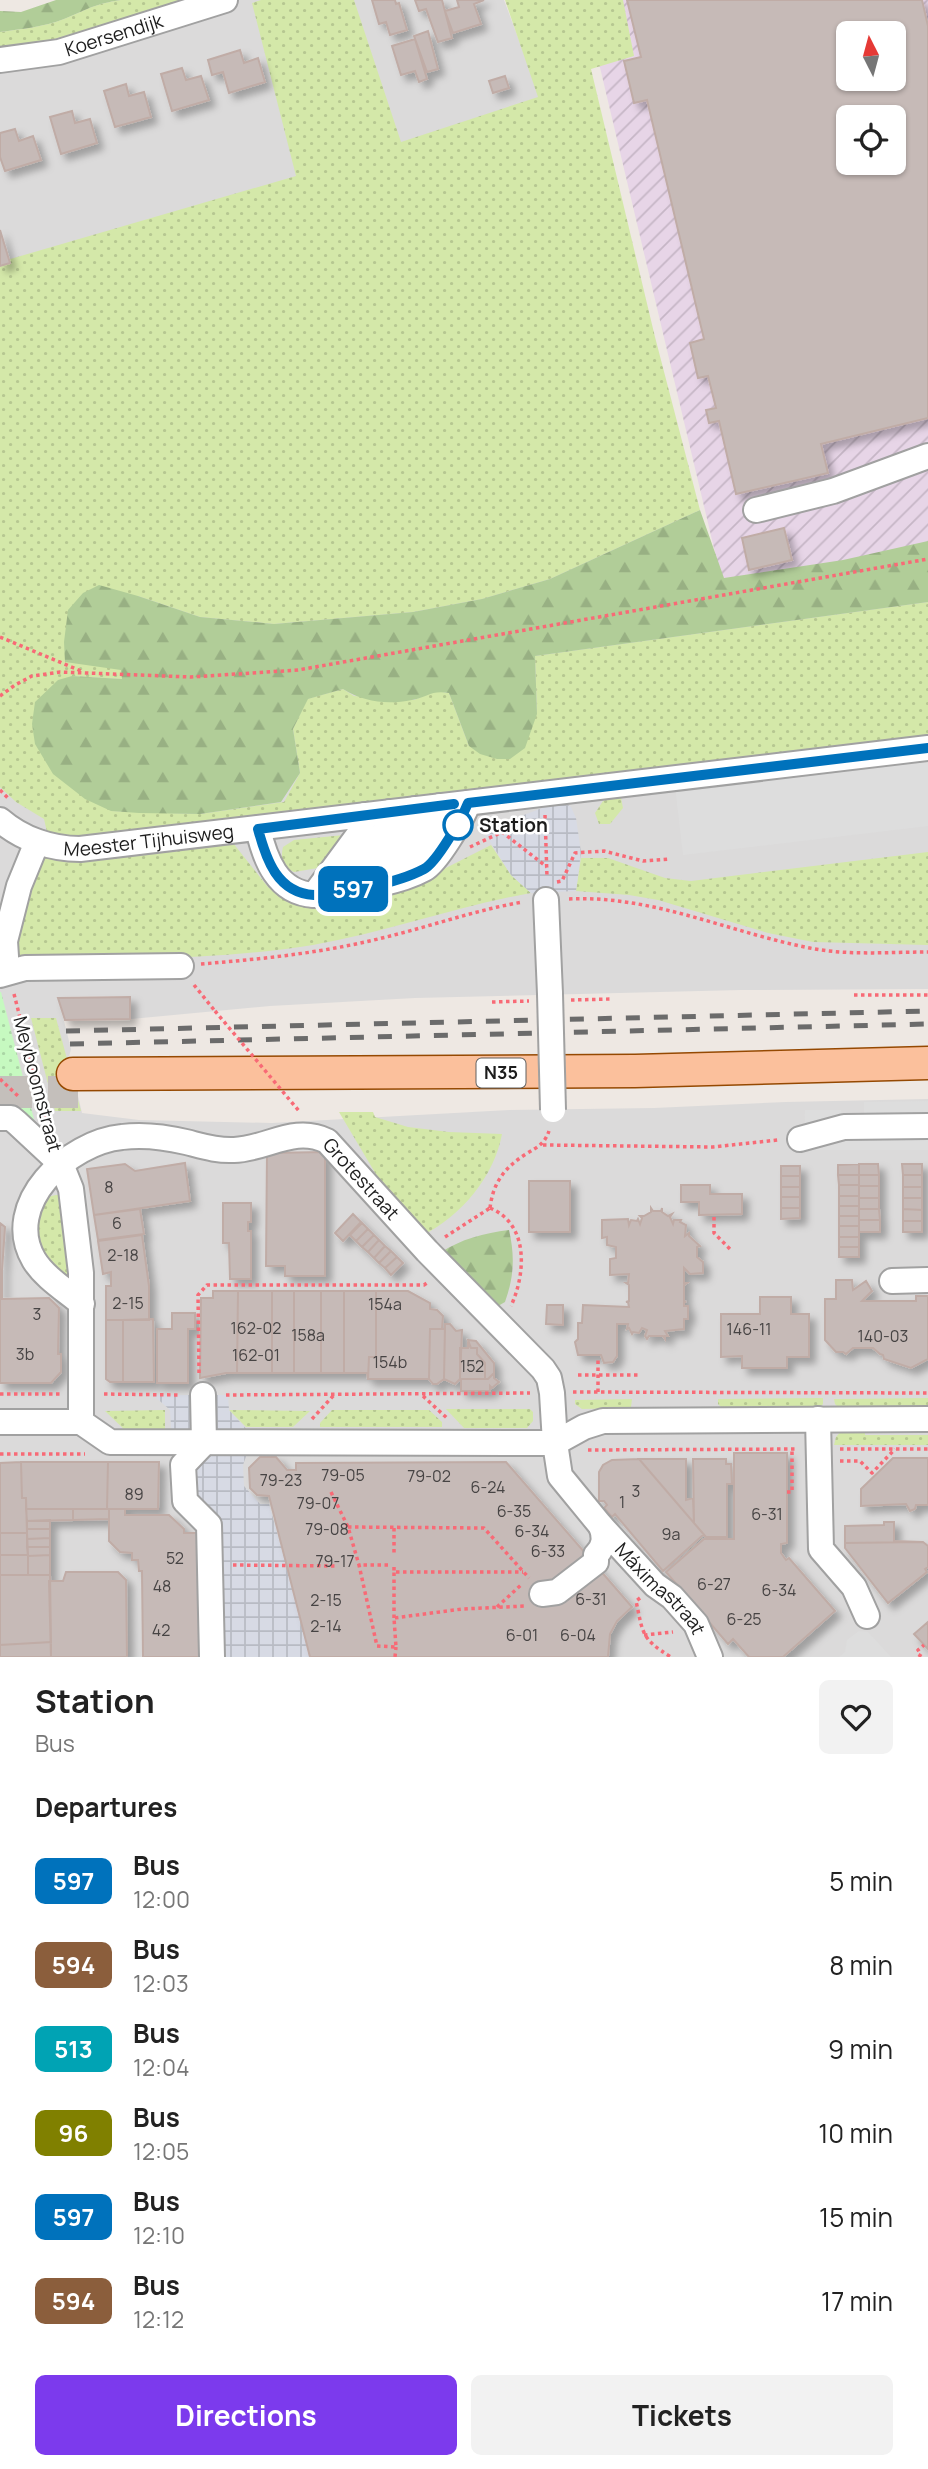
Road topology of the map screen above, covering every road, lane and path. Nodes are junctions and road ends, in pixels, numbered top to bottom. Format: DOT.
graph roads {
  1 [pos="225,0"];
  2 [pos="0,60"];
  3 [pos="928,456"];
  4 [pos="756,510"];
  5 [pos="928,559"];
  6 [pos="0,637"];
  7 [pos="83,672"];
  8 [pos="0,696"];
  9 [pos="928,748"];
  10 [pos="547,794"];
  11 [pos="468,803"];
  12 [pos="440,806"];
  13 [pos="415,809"];
  14 [pos="390,812"];
  15 [pos="365,815"];
  16 [pos="0,820"];
  17 [pos="258,829"];
  18 [pos="37,842"];
  19 [pos="463,851"];
  20 [pos="668,859"];
  21 [pos="547,867"];
  22 [pos="397,879"];
  23 [pos="366,886"];
  24 [pos="341,891"];
  25 [pos="314,895"];
  26 [pos="546,900"];
  27 [pos="928,952"];
  28 [pos="181,965"];
  29 [pos="4,974"];
  30 [pos="854,995"];
  31 [pos="928,995"];
  32 [pos="555,999"];
  33 [pos="611,999"];
  34 [pos="492,1002"];
  35 [pos="928,1063"];
  36 [pos="928,1080"];
  37 [pos="553,1110"];
  38 [pos="299,1111"];
  39 [pos="0,1118"];
  40 [pos="48,1126"];
  41 [pos="928,1126"];
  42 [pos="800,1139"];
  43 [pos="543,1144"];
  44 [pos="61,1164"];
  45 [pos="490,1208"];
  46 [pos="713,1217"];
  47 [pos="732,1251"];
  48 [pos="435,1259"];
  49 [pos="928,1280"];
  50 [pos="892,1281"];
  51 [pos="82,1304"];
  52 [pos="499,1322"];
  53 [pos="598,1357"];
  54 [pos="578,1375"];
  55 [pos="598,1375"];
  56 [pos="638,1375"];
  57 [pos="598,1392"];
  58 [pos="552,1393"];
  59 [pos="928,1393"];
  60 [pos="0,1394"];
  61 [pos="81,1394"];
  62 [pos="201,1395"];
  63 [pos="818,1419"];
  64 [pos="928,1419"];
  65 [pos="0,1422"];
  66 [pos="81,1422"];
  67 [pos="110,1442"];
  68 [pos="204,1443"];
  69 [pos="555,1443"];
  70 [pos="792,1449"];
  71 [pos="818,1449"];
  72 [pos="896,1449"];
  73 [pos="928,1449"];
  74 [pos="0,1454"];
  75 [pos="331,1492"];
  76 [pos="787,1492"];
  77 [pos="601,1526"];
  78 [pos="348,1527"];
  79 [pos="394,1527"];
  80 [pos="394,1554"];
  81 [pos="596,1555"];
  82 [pos="210,1564"];
  83 [pos="359,1565"];
  84 [pos="388,1565"];
  85 [pos="337,1566"];
  86 [pos="523,1572"];
  87 [pos="535,1573"];
  88 [pos="528,1578"];
  89 [pos="655,1585"];
  90 [pos="536,1606"];
  91 [pos="497,1607"];
  92 [pos="867,1616"];
  93 [pos="394,1618"];
  94 [pos="925,1645"];
  95 [pos="396,1647"];
  96 [pos="212,1657"];
  97 [pos="395,1657"];
  98 [pos="671,1657"];
  99 [pos="710,1657"];
  100 [pos="919,1657"];
  1 -- 2 [label="street, Koersendijk"];
  3 -- 4 [label="street"];
  5 -- 7 [label="path"];
  6 -- 7 [label="path"];
  7 -- 8 [label="path"];
  9 -- 10 [label="street, Meester Tijhuisweg"];
  10 -- 11 [label="street, Meester Tijhuisweg"];
  10 -- 21 [label="path"];
  11 -- 12 [label="street, Meester Tijhuisweg"];
  11 -- 22 [label="street"];
  12 -- 13 [label="street, Meester Tijhuisweg"];
  12 -- 22 [label="street"];
  13 -- 14 [label="street, Meester Tijhuisweg"];
  13 -- 23 [label="street"];
  14 -- 15 [label="street, Meester Tijhuisweg"];
  14 -- 24 [label="street"];
  15 -- 17 [label="street, Meester Tijhuisweg"];
  15 -- 25 [label="street"];
  16 -- 18 [label="street, Meester Tijhuisweg"];
  17 -- 18 [label="street, Meester Tijhuisweg"];
  17 -- 25 [label="street"];
  18 -- 29 [label="street"];
  19 -- 21 [label="path"];
  20 -- 21 [label="path"];
  22 -- 23 [label="street"];
  23 -- 24 [label="street"];
  24 -- 25 [label="street"];
  26 -- 27 [label="path"];
  26 -- 28 [label="path"];
  26 -- 32 [label="street"];
  28 -- 29 [label="street"];
  28 -- 38 [label="path, bridge"];
  29 -- 40 [label="path, Meyboomstraat"];
  30 -- 31 [label="path"];
  32 -- 33 [label="path"];
  32 -- 34 [label="path"];
  32 -- 37 [label="street, bridge"];
  35 -- 36 [label="main road, N35"];
  37 -- 43 [label="path"];
  39 -- 44 [label="street"];
  41 -- 42 [label="street"];
  42 -- 43 [label="path"];
  43 -- 45 [label="path"];
  44 -- 48 [label="street, Grotestraat"];
  44 -- 51 [label="street, Meyboomstraat"];
  44 -- 51 [label="street, Meyboomstraat"];
  45 -- 48 [label="path"];
  45 -- 52 [label="path"];
  46 -- 47 [label="path"];
  48 -- 52 [label="street, Grotestraat"];
  48 -- 62 [label="path"];
  49 -- 50 [label="street"];
  51 -- 61 [label="street, Meyboomstraat"];
  52 -- 58 [label="street, Grotestraat"];
  53 -- 55 [label="path"];
  54 -- 55 [label="path"];
  55 -- 56 [label="path"];
  55 -- 57 [label="path"];
  57 -- 58 [label="path"];
  57 -- 59 [label="path"];
  58 -- 62 [label="path"];
  58 -- 69 [label="street, Grotestraat"];
  60 -- 61 [label="path"];
  61 -- 62 [label="path"];
  61 -- 66 [label="street, Meyboomstraat"];
  62 -- 68 [label="street"];
  63 -- 64 [label="street"];
  63 -- 69 [label="street"];
  63 -- 71 [label="street"];
  65 -- 66 [label="street"];
  66 -- 67 [label="street"];
  67 -- 68 [label="street"];
  67 -- 74 [label="path"];
  68 -- 69 [label="street"];
  68 -- 82 [label="street"];
  69 -- 70 [label="path"];
  69 -- 77 [label="street, Máximastraat"];
  70 -- 71 [label="path"];
  70 -- 76 [label="path"];
  71 -- 72 [label="path"];
  71 -- 72 [label="path"];
  71 -- 92 [label="street"];
  72 -- 73 [label="path"];
  75 -- 78 [label="path"];
  77 -- 81 [label="street, Máximastraat"];
  77 -- 89 [label="street, Máximastraat"];
  78 -- 79 [label="path"];
  78 -- 83 [label="path"];
  79 -- 80 [label="path"];
  79 -- 86 [label="path"];
  82 -- 85 [label="path"];
  82 -- 96 [label="street"];
  83 -- 84 [label="path"];
  83 -- 95 [label="path"];
  86 -- 88 [label="path"];
  86 -- 93 [label="path"];
  87 -- 88 [label="path"];
  88 -- 91 [label="path"];
  89 -- 98 [label="path"];
  89 -- 99 [label="street, Máximastraat"];
  90 -- 91 [label="path"];
  91 -- 93 [label="path"];
  93 -- 95 [label="path"];
  94 -- 100 [label="path"];
  95 -- 97 [label="path"];
}
